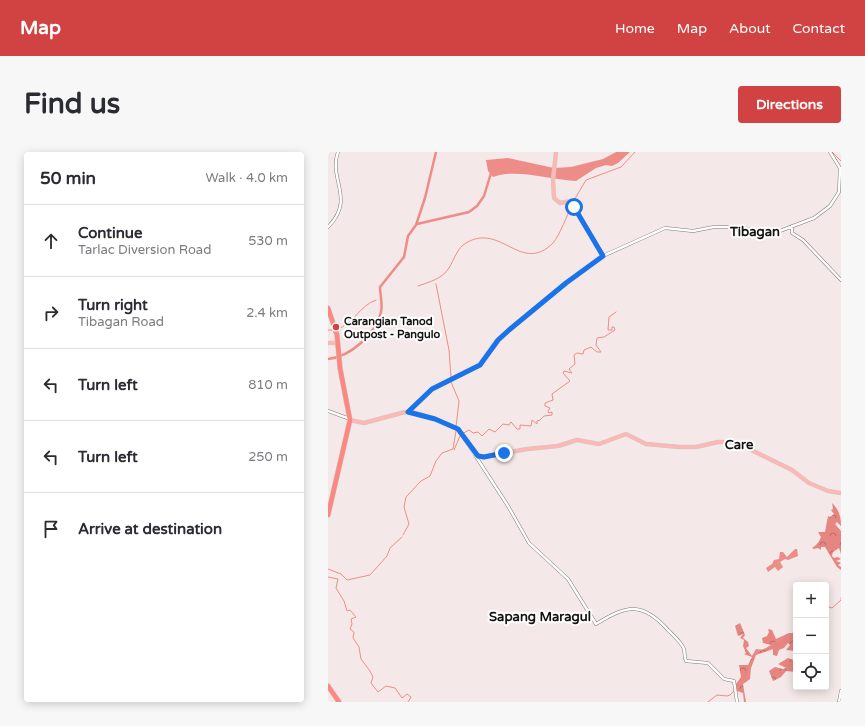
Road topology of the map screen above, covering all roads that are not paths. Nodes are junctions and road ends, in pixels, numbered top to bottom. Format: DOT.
graph roads {
  1 [pos="338,152"];
  2 [pos="557,152"];
  3 [pos="830,152"];
  4 [pos="792,226"];
  5 [pos="328,227"];
  6 [pos="603,256"];
  7 [pos="841,280"];
  8 [pos="328,308"];
  9 [pos="329,343"];
  10 [pos="338,343"];
  11 [pos="328,411"];
  12 [pos="408,412"];
  13 [pos="350,420"];
  14 [pos="475,454"];
  15 [pos="841,493"];
  16 [pos="328,515"];
  17 [pos="328,686"];
  18 [pos="841,691"];
  19 [pos="335,697"];
  20 [pos="333,702"];
  21 [pos="339,702"];
  22 [pos="737,702"];
  23 [pos="839,702"];
  1 -- 5 [label="street"];
  2 -- 6 [label="main road"];
  3 -- 4 [label="street"];
  4 -- 6 [label="street"];
  4 -- 7 [label="street"];
  6 -- 12 [label="main road"];
  8 -- 10 [label="highway"];
  9 -- 10 [label="main road"];
  10 -- 13 [label="highway"];
  11 -- 13 [label="street"];
  12 -- 13 [label="main road"];
  12 -- 14 [label="main road"];
  13 -- 16 [label="highway"];
  14 -- 15 [label="main road"];
  14 -- 22 [label="street"];
  17 -- 19 [label="highway"];
  18 -- 23 [label="street"];
  19 -- 20 [label="street"];
  19 -- 21 [label="highway"];
}
